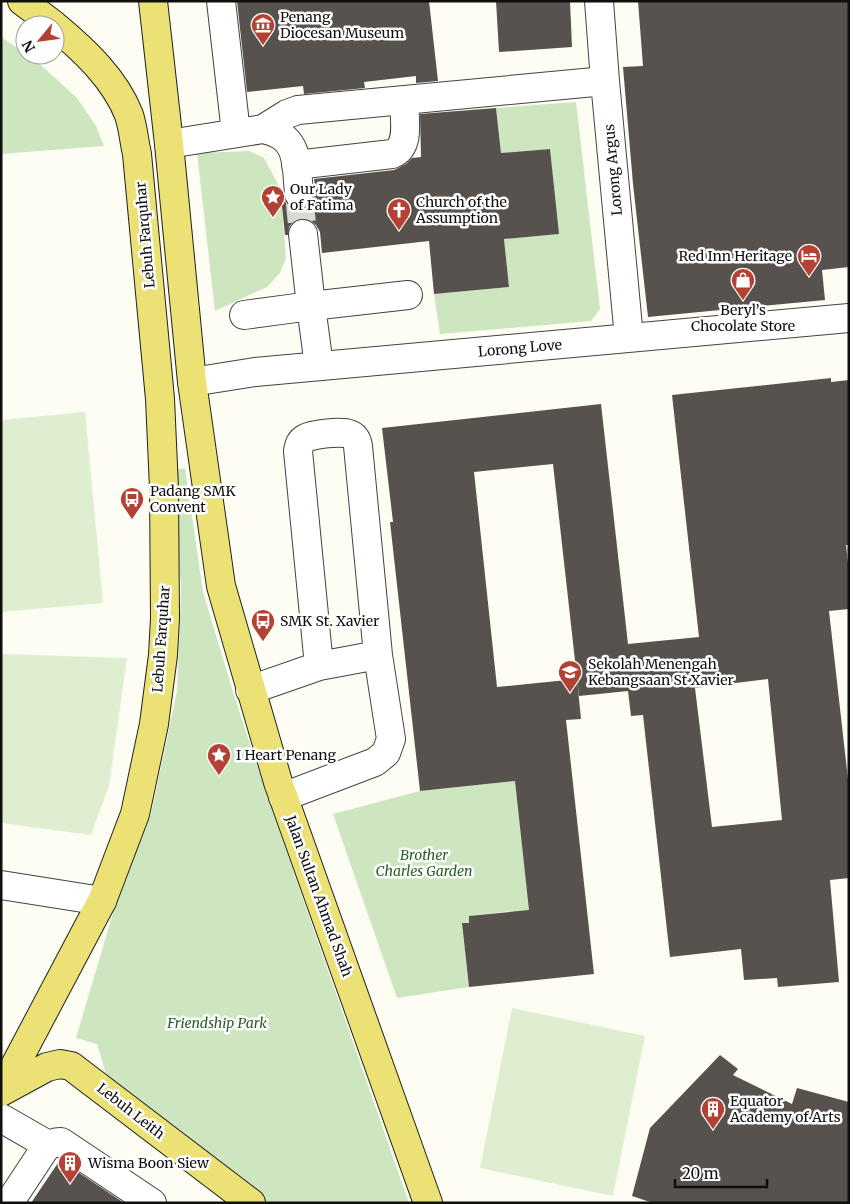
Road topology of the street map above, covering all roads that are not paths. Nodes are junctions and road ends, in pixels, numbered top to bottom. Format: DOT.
graph roads {
  1 [pos="22,1"];
  2 [pos="153,1"];
  3 [pos="221,1"];
  4 [pos="599,1"];
  5 [pos="41,15"];
  6 [pos="65,34"];
  7 [pos="605,81"];
  8 [pos="404,100"];
  9 [pos="263,129"];
  10 [pos="236,133"];
  11 [pos="169,144"];
  12 [pos="296,165"];
  13 [pos="299,194"];
  14 [pos="302,234"];
  15 [pos="408,295"];
  16 [pos="311,306"];
  17 [pos="244,315"];
  18 [pos="849,318"];
  19 [pos="629,338"];
  20 [pos="319,366"];
  21 [pos="192,382"];
  22 [pos="378,655"];
  23 [pos="319,666"];
  24 [pos="250,690"];
  25 [pos="283,797"];
  26 [pos="1,885"];
  27 [pos="102,901"];
  28 [pos="1,1092"];
  29 [pos="1,1118"];
  30 [pos="48,1146"];
  31 [pos="243,1200"];
  32 [pos="9,1203"];
  33 [pos="152,1203"];
  34 [pos="428,1203"];
  1 -- 5 [label="main road, Lebuh Farquhar"];
  2 -- 11 [label="main road"];
  3 -- 10 [label="street"];
  4 -- 7 [label="street, Lorong Argus"];
  6 -- 27 [label="main road, Lebuh Farquhar"];
  7 -- 8 [label="street"];
  7 -- 19 [label="street, Lorong Argus"];
  8 -- 9 [label="street"];
  8 -- 12 [label="street"];
  9 -- 10 [label="street"];
  9 -- 12 [label="street"];
  10 -- 11 [label="street"];
  11 -- 21 [label="main road"];
  12 -- 13 [label="street"];
  14 -- 16 [label="street"];
  15 -- 16 [label="street"];
  16 -- 17 [label="street"];
  16 -- 20 [label="street"];
  18 -- 19 [label="street, Lorong Love"];
  19 -- 20 [label="street, Lorong Love"];
  20 -- 21 [label="street, Lorong Love"];
  21 -- 24 [label="main road, Jalan Sultan Ahmad Shah"];
  22 -- 23 [label="street"];
  22 -- 23 [label="street"];
  22 -- 25 [label="street"];
  23 -- 24 [label="street"];
  24 -- 25 [label="main road, Jalan Sultan Ahmad Shah"];
  25 -- 34 [label="main road, Jalan Sultan Ahmad Shah"];
  26 -- 27 [label="street"];
  27 -- 28 [label="main road, Lebuh Farquhar"];
  28 -- 31 [label="main road, Lebuh Leith"];
  29 -- 30 [label="street"];
  30 -- 32 [label="street"];
  30 -- 33 [label="street"];
}
